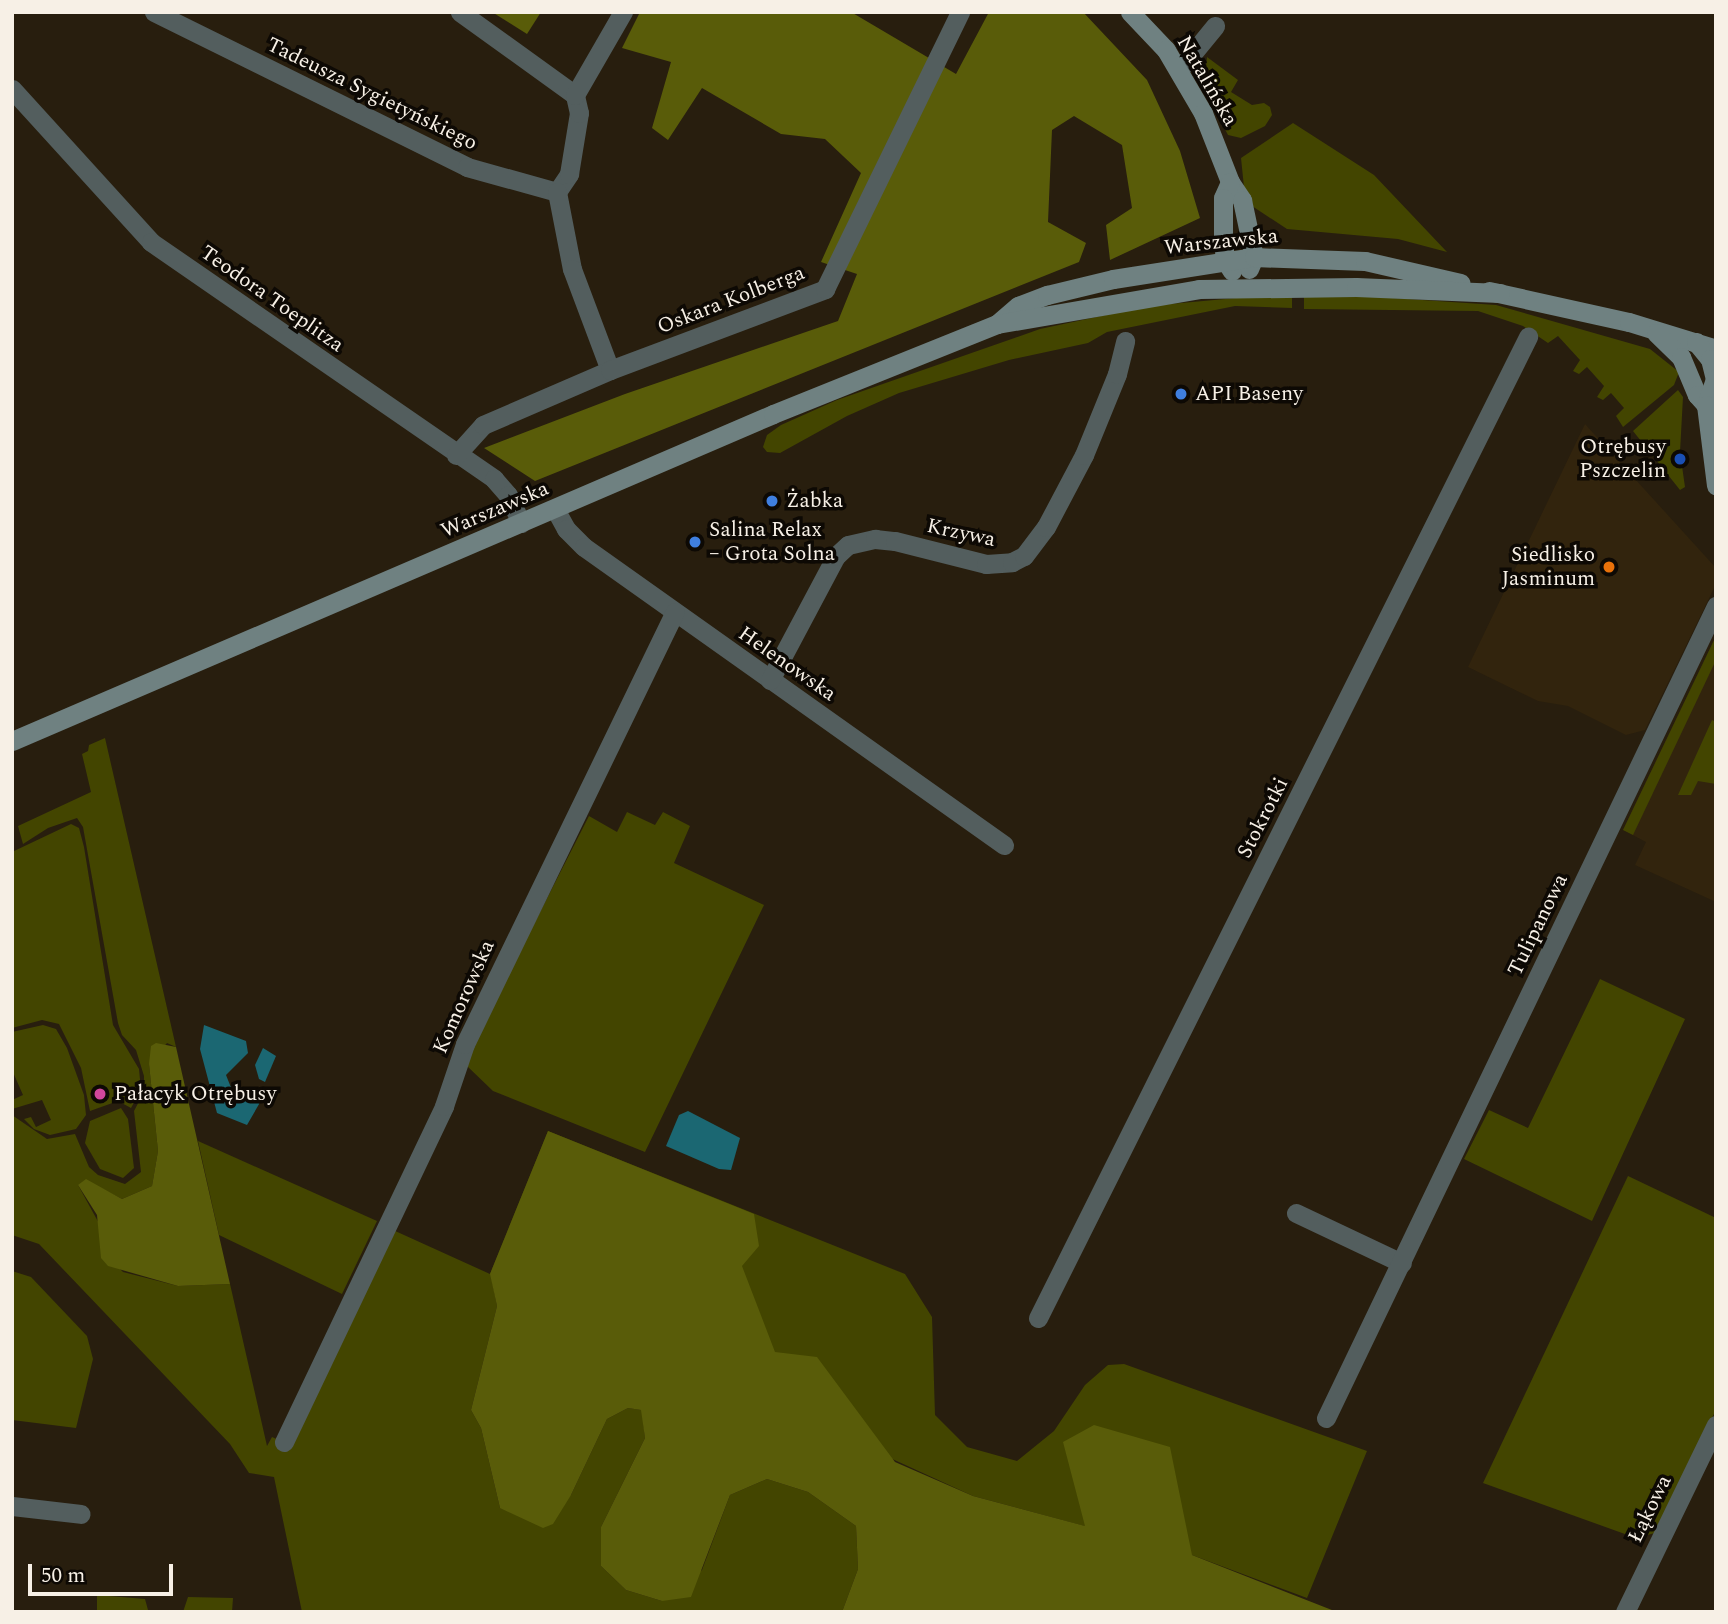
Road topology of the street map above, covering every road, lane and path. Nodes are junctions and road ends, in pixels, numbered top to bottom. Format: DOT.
graph roads {
  1 [pos="154,12"];
  2 [pos="460,12"];
  3 [pos="623,12"];
  4 [pos="960,12"];
  5 [pos="1130,12"];
  6 [pos="1216,26"];
  7 [pos="1179,70"];
  8 [pos="12,89"];
  9 [pos="575,95"];
  10 [pos="1230,182"];
  11 [pos="557,192"];
  12 [pos="1254,257"];
  13 [pos="1225,260"];
  14 [pos="1242,287"];
  15 [pos="1500,293"];
  16 [pos="997,324"];
  17 [pos="1647,326"];
  18 [pos="1528,337"];
  19 [pos="1125,341"];
  20 [pos="1696,342"];
  21 [pos="1716,349"];
  22 [pos="610,370"];
  23 [pos="1715,378"];
  24 [pos="1706,405"];
  25 [pos="456,455"];
  26 [pos="1716,485"];
  27 [pos="555,509"];
  28 [pos="522,523"];
  29 [pos="1716,606"];
  30 [pos="675,612"];
  31 [pos="770,680"];
  32 [pos="12,741"];
  33 [pos="1004,845"];
  34 [pos="1296,1213"];
  35 [pos="1402,1263"];
  36 [pos="1038,1318"];
  37 [pos="1326,1418"];
  38 [pos="1716,1426"];
  39 [pos="284,1442"];
  40 [pos="12,1506"];
  41 [pos="81,1514"];
  42 [pos="1625,1612"];
  1 -- 11 [label="street, Tadeusza Sygietyńskiego"];
  2 -- 9 [label="street"];
  3 -- 9 [label="street"];
  4 -- 22 [label="street, Oskara Kolberga"];
  5 -- 7 [label="main road, Natalińska"];
  6 -- 7 [label="street"];
  7 -- 10 [label="main road, Natalińska"];
  8 -- 25 [label="street, Teodora Toeplitza"];
  9 -- 11 [label="street"];
  10 -- 12 [label="main road, Natalińska"];
  10 -- 13 [label="main road"];
  11 -- 22 [label="street"];
  12 -- 13 [label="main road, Warszawska"];
  12 -- 14 [label="main road"];
  12 -- 15 [label="main road, Warszawska"];
  13 -- 14 [label="main road"];
  13 -- 16 [label="main road, Warszawska"];
  14 -- 15 [label="main road, Warszawska"];
  14 -- 16 [label="main road, Warszawska"];
  15 -- 17 [label="main road, Warszawska"];
  16 -- 27 [label="main road, Warszawska"];
  17 -- 20 [label="main road, Warszawska"];
  17 -- 24 [label="main road"];
  18 -- 36 [label="street, Stokrotki"];
  19 -- 31 [label="street, Krzywa"];
  20 -- 21 [label="main road, Warszawska"];
  20 -- 23 [label="main road"];
  22 -- 25 [label="street, Oskara Kolberga"];
  23 -- 24 [label="main road"];
  24 -- 26 [label="main road"];
  25 -- 28 [label="street, Teodora Toeplitza"];
  27 -- 28 [label="main road, Warszawska"];
  27 -- 30 [label="street, Helenowska"];
  28 -- 32 [label="main road, Warszawska"];
  29 -- 35 [label="street, Tulipanowa"];
  30 -- 31 [label="street, Helenowska"];
  30 -- 39 [label="street, Komorowska"];
  31 -- 33 [label="street, Helenowska"];
  34 -- 35 [label="street"];
  35 -- 37 [label="street, Tulipanowa"];
  38 -- 42 [label="street, Łąkowa"];
  40 -- 41 [label="street"];
}
